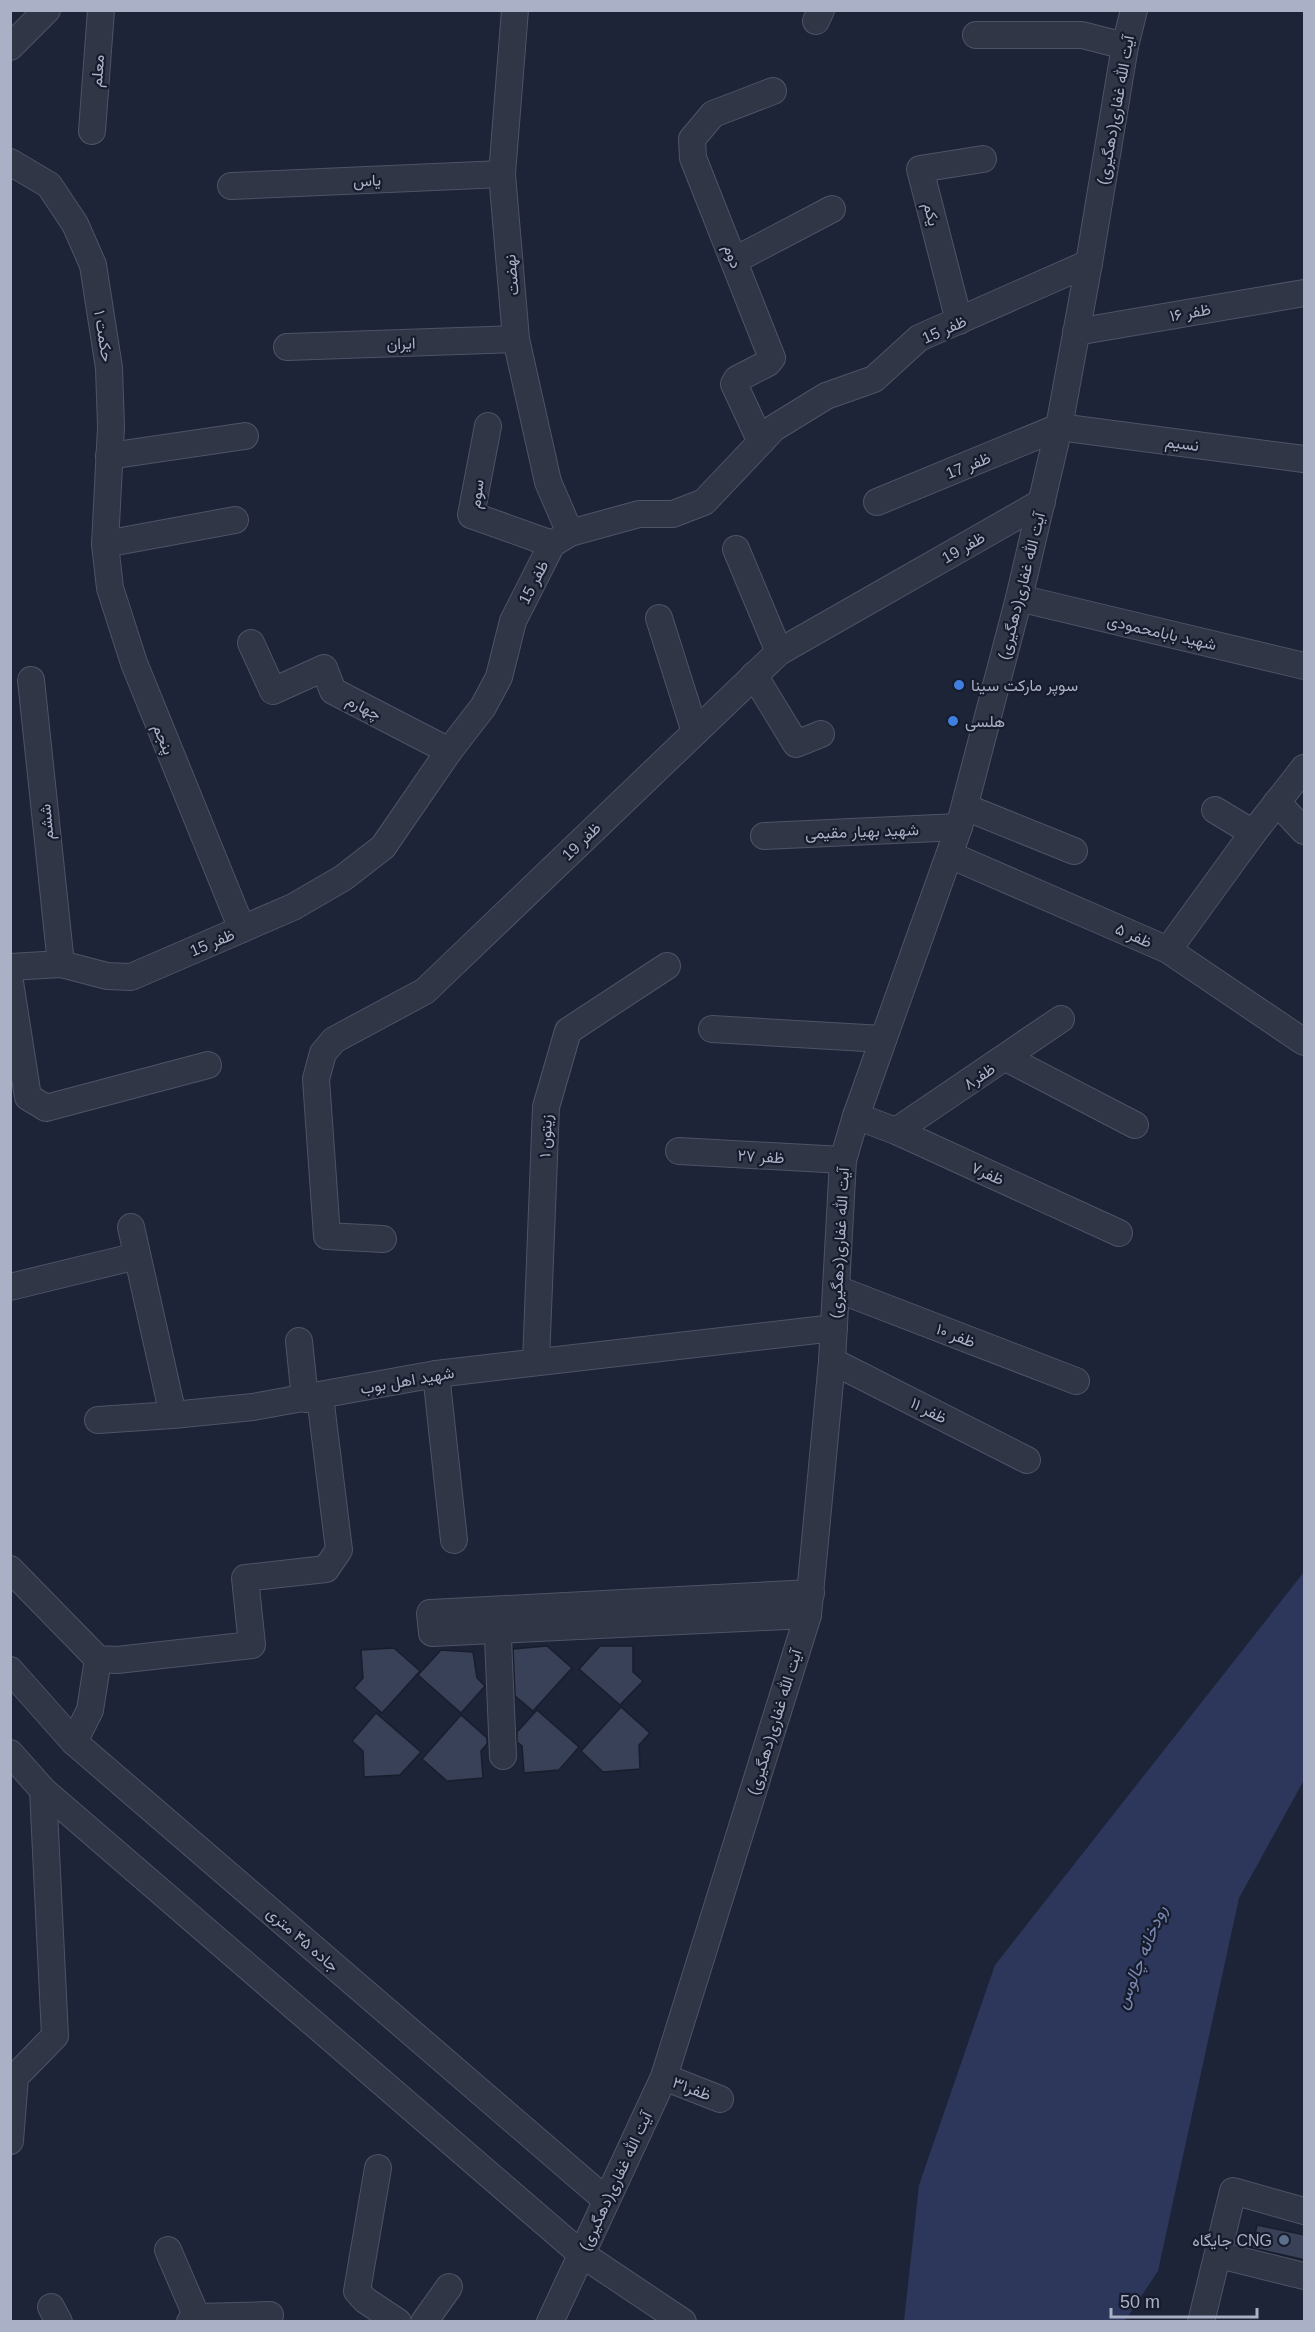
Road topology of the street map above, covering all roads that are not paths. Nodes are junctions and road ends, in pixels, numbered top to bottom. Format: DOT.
graph roads {
  1 [pos="47,10"];
  2 [pos="101,10"];
  3 [pos="515,10"];
  4 [pos="1134,10"];
  5 [pos="976,35"];
  6 [pos="1125,46"];
  7 [pos="10,47"];
  8 [pos="773,91"];
  9 [pos="93,131"];
  10 [pos="983,159"];
  11 [pos="10,162"];
  12 [pos="502,174"];
  13 [pos="231,186"];
  14 [pos="832,209"];
  15 [pos="735,260"];
  16 [pos="1089,263"];
  17 [pos="1305,293"];
  18 [pos="959,321"];
  19 [pos="1076,332"];
  20 [pos="516,339"];
  21 [pos="287,347"];
  22 [pos="488,426"];
  23 [pos="1059,427"];
  24 [pos="244,435"];
  25 [pos="761,442"];
  26 [pos="109,456"];
  27 [pos="1305,459"];
  28 [pos="877,502"];
  29 [pos="1042,502"];
  30 [pos="235,520"];
  31 [pos="561,538"];
  32 [pos="105,544"];
  33 [pos="736,549"];
  34 [pos="1019,598"];
  35 [pos="659,618"];
  36 [pos="251,643"];
  37 [pos="779,652"];
  38 [pos="1305,666"];
  39 [pos="754,675"];
  40 [pos="31,680"];
  41 [pos="695,732"];
  42 [pos="821,734"];
  43 [pos="449,751"];
  44 [pos="1305,768"];
  45 [pos="1277,802"];
  46 [pos="1215,810"];
  47 [pos="962,817"];
  48 [pos="1305,831"];
  49 [pos="1253,833"];
  50 [pos="764,836"];
  51 [pos="1074,851"];
  52 [pos="950,855"];
  53 [pos="242,929"];
  54 [pos="1168,950"];
  55 [pos="61,964"];
  56 [pos="667,966"];
  57 [pos="10,968"];
  58 [pos="10,982"];
  59 [pos="1061,1019"];
  60 [pos="712,1029"];
  61 [pos="884,1039"];
  62 [pos="1305,1042"];
  63 [pos="1006,1058"];
  64 [pos="207,1065"];
  65 [pos="856,1116"];
  66 [pos="1136,1125"];
  67 [pos="896,1131"];
  68 [pos="679,1151"];
  69 [pos="843,1160"];
  70 [pos="131,1227"];
  71 [pos="1119,1233"];
  72 [pos="383,1239"];
  73 [pos="137,1256"];
  74 [pos="10,1287"];
  75 [pos="837,1289"];
  76 [pos="834,1328"];
  77 [pos="299,1341"];
  78 [pos="832,1361"];
  79 [pos="536,1362"];
  80 [pos="436,1374"];
  81 [pos="1076,1381"];
  82 [pos="312,1397"];
  83 [pos="173,1415"];
  84 [pos="98,1420"];
  85 [pos="1027,1460"];
  86 [pos="454,1540"];
  87 [pos="10,1569"];
  88 [pos="810,1604"];
  89 [pos="98,1659"];
  90 [pos="10,1670"];
  91 [pos="74,1742"];
  92 [pos="10,1753"];
  93 [pos="503,1756"];
  94 [pos="43,1790"];
  95 [pos="664,2076"];
  96 [pos="720,2099"];
  97 [pos="10,2141"];
  98 [pos="378,2168"];
  99 [pos="606,2200"];
  100 [pos="1305,2211"];
  101 [pos="168,2250"];
  102 [pos="580,2253"];
  103 [pos="1219,2255"];
  104 [pos="1305,2276"];
  105 [pos="449,2287"];
  106 [pos="270,2315"];
  107 [pos="195,2320"];
  108 [pos="398,2322"];
  109 [pos="424,2322"];
  110 [pos="550,2322"];
  111 [pos="683,2322"];
  112 [pos="1201,2322"];
  1 -- 7 [label="street"];
  2 -- 9 [label="street, معلم"];
  3 -- 12 [label="street, نهضت"];
  4 -- 6 [label="street, آیت الله غفاری(دهگیری)"];
  5 -- 6 [label="street"];
  6 -- 16 [label="street, آیت الله غفاری(دهگیری)"];
  8 -- 15 [label="street, دوم"];
  10 -- 18 [label="street, یکم"];
  11 -- 26 [label="street, حکمت ۱"];
  12 -- 13 [label="street, یاس"];
  12 -- 20 [label="street, نهضت"];
  14 -- 15 [label="street"];
  15 -- 25 [label="street, دوم"];
  16 -- 18 [label="street, ظفر 15"];
  16 -- 19 [label="street, آیت الله غفاری(دهگیری)"];
  17 -- 19 [label="street, ظفر ۱۶"];
  18 -- 25 [label="street, ظفر 15"];
  19 -- 23 [label="street, آیت الله غفاری(دهگیری)"];
  20 -- 21 [label="street, ایران"];
  20 -- 31 [label="street, نهضت"];
  22 -- 31 [label="street, سوم"];
  23 -- 27 [label="street, نسیم"];
  23 -- 28 [label="street, ظفر 17"];
  23 -- 29 [label="street, آیت الله غفاری(دهگیری)"];
  24 -- 26 [label="street"];
  25 -- 31 [label="street, ظفر 15"];
  26 -- 32 [label="street, حکمت ۱"];
  29 -- 34 [label="street, آیت الله غفاری(دهگیری)"];
  29 -- 37 [label="street, ظفر 19"];
  30 -- 32 [label="street"];
  31 -- 43 [label="street, ظفر 15"];
  32 -- 53 [label="street, پنجم"];
  33 -- 37 [label="street"];
  34 -- 38 [label="street, شهید بابامحمودی"];
  34 -- 47 [label="street, آیت الله غفاری(دهگیری)"];
  35 -- 41 [label="street"];
  36 -- 43 [label="street, چهارم"];
  37 -- 39 [label="street, ظفر 19"];
  39 -- 41 [label="street, ظفر 19"];
  39 -- 42 [label="street"];
  40 -- 55 [label="street, ششم"];
  41 -- 72 [label="street, ظفر 19"];
  43 -- 53 [label="street, ظفر 15"];
  44 -- 45 [label="street"];
  45 -- 48 [label="street"];
  45 -- 49 [label="street"];
  46 -- 49 [label="street"];
  47 -- 50 [label="street, شهید بهیار مقیمی"];
  47 -- 51 [label="street"];
  47 -- 52 [label="street, آیت الله غفاری(دهگیری)"];
  49 -- 54 [label="street"];
  52 -- 54 [label="street, ظفر ۵"];
  52 -- 61 [label="street, آیت الله غفاری(دهگیری)"];
  53 -- 55 [label="street, ظفر 15"];
  54 -- 62 [label="street, ظفر ۵"];
  55 -- 57 [label="street, ظفر 15"];
  56 -- 79 [label="street, زیتون ۱"];
  58 -- 64 [label="street"];
  59 -- 63 [label="street, ظفر۸"];
  60 -- 61 [label="street"];
  61 -- 65 [label="street, آیت الله غفاری(دهگیری)"];
  63 -- 66 [label="street"];
  63 -- 67 [label="street, ظفر۸"];
  65 -- 67 [label="street, ظفر۷"];
  65 -- 69 [label="street, آیت الله غفاری(دهگیری)"];
  67 -- 71 [label="street, ظفر۷"];
  68 -- 69 [label="street, ظفر ۲۷"];
  69 -- 75 [label="street, آیت الله غفاری(دهگیری)"];
  70 -- 73 [label="street"];
  73 -- 74 [label="street"];
  73 -- 83 [label="street"];
  75 -- 76 [label="street, آیت الله غفاری(دهگیری)"];
  75 -- 81 [label="street, ظفر ۱۰"];
  76 -- 78 [label="street, آیت الله غفاری(دهگیری)"];
  76 -- 79 [label="street, شهید اهل بوب"];
  77 -- 82 [label="street"];
  78 -- 85 [label="street, ظفر ۱۱"];
  78 -- 88 [label="street, آیت الله غفاری(دهگیری)"];
  79 -- 80 [label="street, شهید اهل بوب"];
  80 -- 82 [label="street, شهید اهل بوب"];
  80 -- 86 [label="street"];
  82 -- 83 [label="street, شهید اهل بوب"];
  82 -- 89 [label="street"];
  83 -- 84 [label="street, شهید اهل بوب"];
  87 -- 89 [label="street"];
  88 -- 93 [label="street"];
  88 -- 95 [label="street, آیت الله غفاری(دهگیری)"];
  89 -- 91 [label="street"];
  90 -- 91 [label="street, جاده ۴۵ متری"];
  91 -- 99 [label="street, جاده ۴۵ متری"];
  92 -- 94 [label="street"];
  94 -- 97 [label="street"];
  94 -- 102 [label="street"];
  95 -- 96 [label="street, ظفر۳۱"];
  95 -- 99 [label="street, آیت الله غفاری(دهگیری)"];
  98 -- 108 [label="street"];
  99 -- 102 [label="street, آیت الله غفاری(دهگیری)"];
  100 -- 103 [label="street"];
  101 -- 107 [label="street"];
  102 -- 110 [label="street, آیت الله غفاری(دهگیری)"];
  102 -- 111 [label="street"];
  103 -- 104 [label="street"];
  103 -- 112 [label="street"];
  105 -- 109 [label="street"];
  106 -- 107 [label="street"];
}
